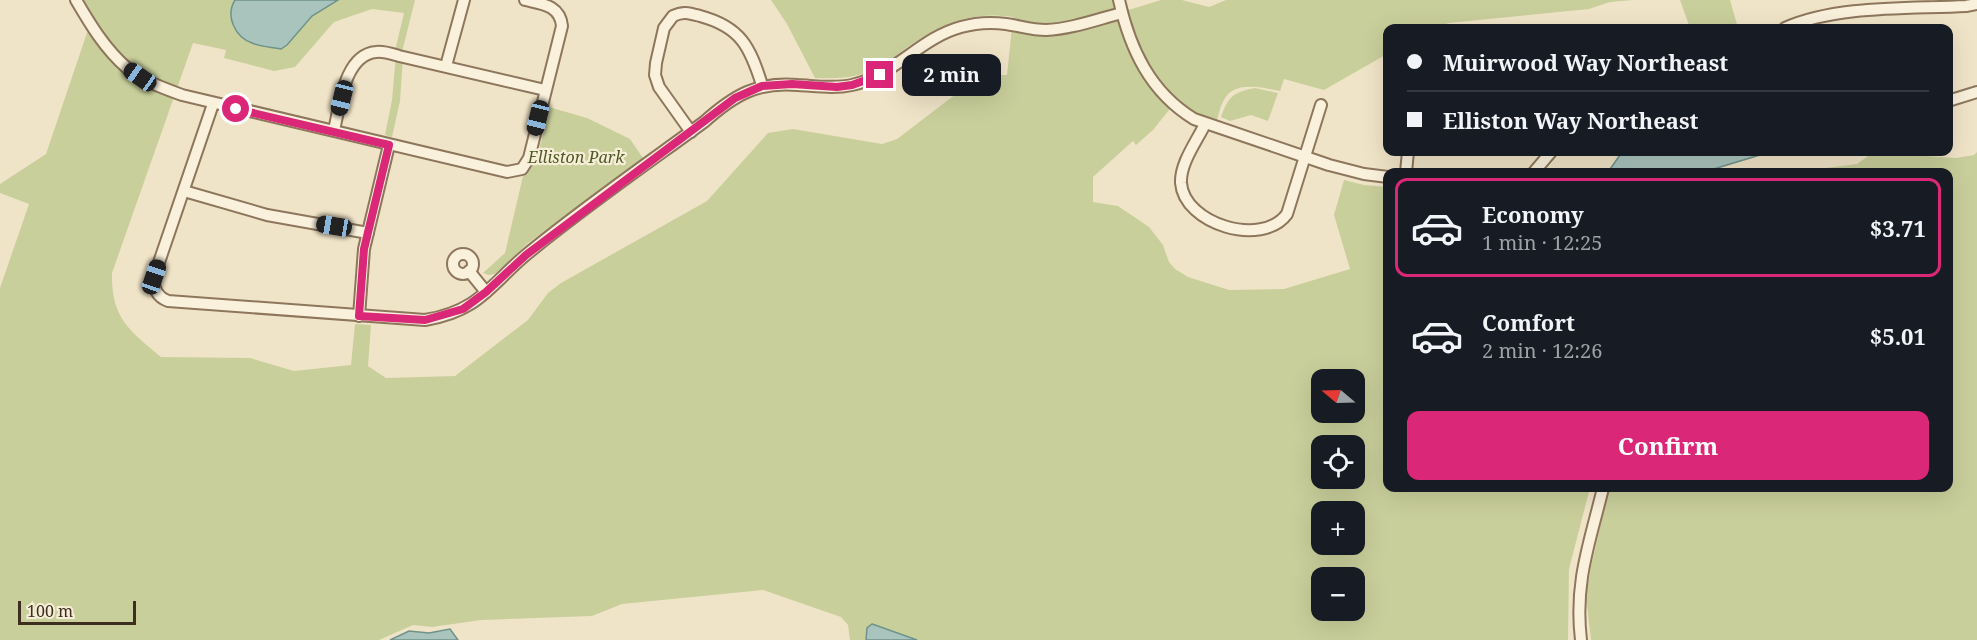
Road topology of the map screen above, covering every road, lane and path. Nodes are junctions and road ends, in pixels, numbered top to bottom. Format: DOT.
graph roads {
  1 [pos="76,0"];
  2 [pos="464,0"];
  3 [pos="525,0"];
  4 [pos="1119,0"];
  5 [pos="1977,4"];
  6 [pos="1122,13"];
  7 [pos="1820,16"];
  8 [pos="1797,24"];
  9 [pos="1821,24"];
  10 [pos="446,66"];
  11 [pos="762,86"];
  12 [pos="545,90"];
  13 [pos="1977,92"];
  14 [pos="1953,99"];
  15 [pos="213,104"];
  16 [pos="1321,105"];
  17 [pos="1205,124"];
  18 [pos="334,130"];
  19 [pos="691,132"];
  20 [pos="389,145"];
  21 [pos="1548,156"];
  22 [pos="1305,158"];
  23 [pos="1537,168"];
  24 [pos="1383,176"];
  25 [pos="184,191"];
  26 [pos="368,233"];
  27 [pos="469,271"];
  28 [pos="486,292"];
  29 [pos="359,316"];
  30 [pos="1602,492"];
  31 [pos="1581,640"];
  1 -- 15 [label="street"];
  2 -- 10 [label="street"];
  3 -- 12 [label="street"];
  4 -- 6 [label="street"];
  5 -- 7 [label="street"];
  6 -- 11 [label="street"];
  6 -- 17 [label="street"];
  7 -- 8 [label="street"];
  7 -- 9 [label="street"];
  10 -- 12 [label="street"];
  10 -- 18 [label="street"];
  11 -- 19 [label="street"];
  11 -- 19 [label="street"];
  12 -- 20 [label="street"];
  13 -- 14 [label="street"];
  15 -- 18 [label="street"];
  15 -- 25 [label="street"];
  16 -- 22 [label="street"];
  17 -- 22 [label="street"];
  17 -- 22 [label="street"];
  18 -- 20 [label="street"];
  19 -- 28 [label="street"];
  20 -- 26 [label="street"];
  21 -- 23 [label="street"];
  22 -- 24 [label="street"];
  25 -- 26 [label="street"];
  25 -- 29 [label="street"];
  26 -- 29 [label="street"];
  27 -- 28 [label="street"];
  28 -- 29 [label="street"];
  30 -- 31 [label="street"];
}
